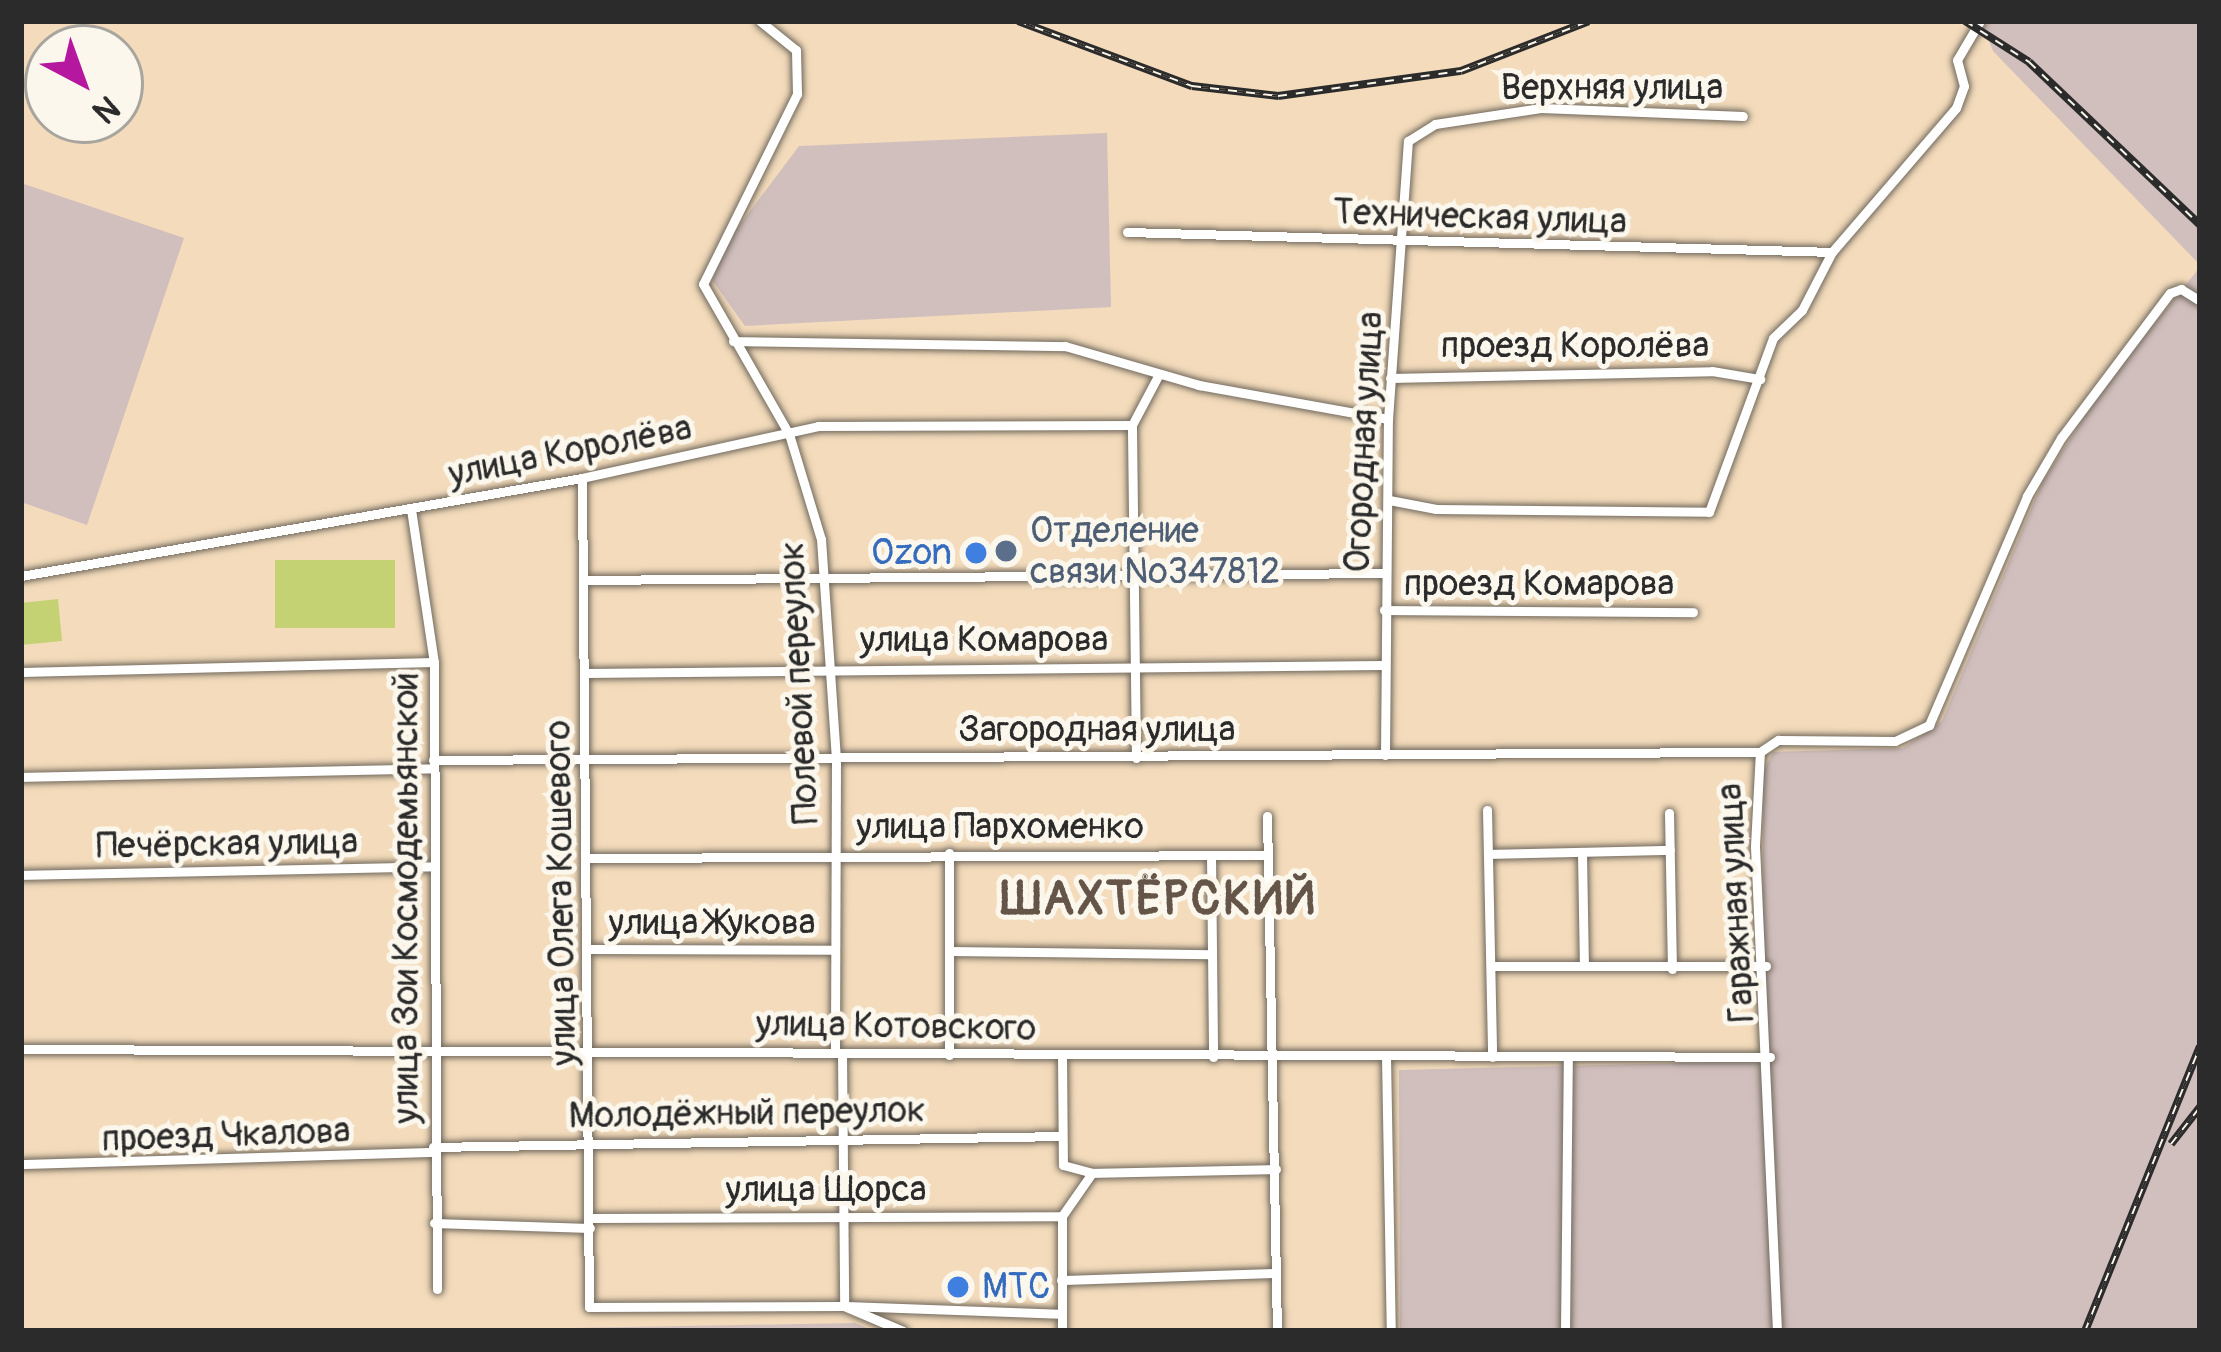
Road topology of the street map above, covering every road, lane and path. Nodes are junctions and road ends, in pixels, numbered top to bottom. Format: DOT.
graph roads {
  1 [pos="760,21"];
  2 [pos="1980,21"];
  3 [pos="1743,116"];
  4 [pos="1413,134"];
  5 [pos="1127,232"];
  6 [pos="1402,243"];
  7 [pos="1832,252"];
  8 [pos="2200,301"];
  9 [pos="733,341"];
  10 [pos="1160,374"];
  11 [pos="1390,378"];
  12 [pos="1760,380"];
  13 [pos="1388,418"];
  14 [pos="1132,425"];
  15 [pos="789,434"];
  16 [pos="582,478"];
  17 [pos="1389,500"];
  18 [pos="411,509"];
  19 [pos="1384,573"];
  20 [pos="827,575"];
  21 [pos="21,576"];
  22 [pos="1131,576"];
  23 [pos="584,580"];
  24 [pos="1384,610"];
  25 [pos="1694,612"];
  26 [pos="434,662"];
  27 [pos="1383,664"];
  28 [pos="831,666"];
  29 [pos="1130,669"];
  30 [pos="21,672"];
  31 [pos="585,673"];
  32 [pos="1760,752"];
  33 [pos="1385,755"];
  34 [pos="836,758"];
  35 [pos="1136,758"];
  36 [pos="588,760"];
  37 [pos="434,764"];
  38 [pos="21,776"];
  39 [pos="1487,810"];
  40 [pos="1669,813"];
  41 [pos="1267,816"];
  42 [pos="1670,850"];
  43 [pos="836,853"];
  44 [pos="949,853"];
  45 [pos="1490,854"];
  46 [pos="1582,854"];
  47 [pos="1210,855"];
  48 [pos="1268,855"];
  49 [pos="588,858"];
  50 [pos="434,866"];
  51 [pos="21,875"];
  52 [pos="589,949"];
  53 [pos="836,950"];
  54 [pos="949,951"];
  55 [pos="1212,954"];
  56 [pos="1494,966"];
  57 [pos="1584,966"];
  58 [pos="1766,966"];
  59 [pos="1672,968"];
  60 [pos="435,1045"];
  61 [pos="591,1048"];
  62 [pos="21,1049"];
  63 [pos="838,1052"];
  64 [pos="949,1055"];
  65 [pos="1062,1056"];
  66 [pos="1386,1056"];
  67 [pos="1213,1057"];
  68 [pos="1492,1057"];
  69 [pos="1770,1057"];
  70 [pos="1277,1058"];
  71 [pos="1568,1058"];
  72 [pos="1062,1136"];
  73 [pos="845,1137"];
  74 [pos="589,1142"];
  75 [pos="433,1149"];
  76 [pos="21,1164"];
  77 [pos="1276,1169"];
  78 [pos="1092,1173"];
  79 [pos="1062,1216"];
  80 [pos="844,1217"];
  81 [pos="434,1223"];
  82 [pos="590,1223"];
  83 [pos="1276,1273"];
  84 [pos="1061,1280"];
  85 [pos="437,1289"];
  86 [pos="844,1306"];
  87 [pos="1061,1314"];
  88 [pos="903,1331"];
  89 [pos="1062,1331"];
  90 [pos="1277,1331"];
  91 [pos="1391,1331"];
  92 [pos="1565,1331"];
  93 [pos="1778,1331"];
  1 -- 9 [label="street, Полевой переулок"];
  2 -- 7 [label="street"];
  3 -- 4 [label="street, Верхняя улица"];
  4 -- 6 [label="street, Огородная улица"];
  5 -- 6 [label="street, Техническая улица"];
  6 -- 7 [label="street, Техническая улица"];
  6 -- 11 [label="street, Огородная улица"];
  7 -- 12 [label="street"];
  8 -- 32 [label="street, Гаражная улица"];
  9 -- 10 [label="street"];
  9 -- 15 [label="street, Полевой переулок"];
  10 -- 13 [label="street"];
  10 -- 14 [label="street"];
  11 -- 12 [label="street, проезд Королёва"];
  11 -- 13 [label="street, Огородная улица"];
  12 -- 17 [label="street"];
  13 -- 17 [label="street, Огородная улица"];
  14 -- 15 [label="street, улица Королёва"];
  14 -- 22 [label="street"];
  15 -- 16 [label="street, улица Королёва"];
  15 -- 20 [label="street, Полевой переулок"];
  16 -- 18 [label="street, улица Королёва"];
  16 -- 23 [label="street, улица Олега Кошевого"];
  17 -- 19 [label="street, Огородная улица"];
  18 -- 21 [label="street, улица Королёва"];
  18 -- 26 [label="street, улица Зои Космодемьянской"];
  19 -- 22 [label="street"];
  19 -- 24 [label="street, Огородная улица"];
  20 -- 22 [label="street"];
  20 -- 23 [label="street"];
  20 -- 28 [label="street, Полевой переулок"];
  22 -- 29 [label="street"];
  23 -- 31 [label="street, улица Олега Кошевого"];
  24 -- 25 [label="street, проезд Комарова"];
  24 -- 27 [label="street, Огородная улица"];
  26 -- 30 [label="street"];
  26 -- 37 [label="street, улица Зои Космодемьянской"];
  27 -- 29 [label="street, улица Комарова"];
  27 -- 33 [label="street, Огородная улица"];
  28 -- 29 [label="street, улица Комарова"];
  28 -- 31 [label="street, улица Комарова"];
  28 -- 34 [label="street, Полевой переулок"];
  29 -- 35 [label="street"];
  31 -- 36 [label="street, улица Олега Кошевого"];
  32 -- 33 [label="street, Загородная улица"];
  32 -- 58 [label="street, Гаражная улица"];
  33 -- 35 [label="street, Загородная улица"];
  34 -- 35 [label="street, Загородная улица"];
  34 -- 36 [label="street, Загородная улица"];
  34 -- 43 [label="street, Полевой переулок"];
  36 -- 37 [label="street, Загородная улица"];
  36 -- 49 [label="street, улица Олега Кошевого"];
  37 -- 38 [label="street, Печёрская улица"];
  37 -- 50 [label="street, улица Зои Космодемьянской"];
  39 -- 45 [label="street"];
  40 -- 42 [label="street"];
  41 -- 48 [label="street"];
  42 -- 46 [label="street"];
  42 -- 59 [label="street"];
  43 -- 44 [label="street, улица Пархоменко"];
  43 -- 49 [label="street, улица Пархоменко"];
  43 -- 53 [label="street, Полевой переулок"];
  44 -- 47 [label="street, улица Пархоменко"];
  44 -- 54 [label="street"];
  45 -- 46 [label="street"];
  45 -- 56 [label="street"];
  46 -- 57 [label="street"];
  47 -- 48 [label="street, улица Пархоменко"];
  47 -- 55 [label="street"];
  48 -- 70 [label="street"];
  49 -- 52 [label="street, улица Олега Кошевого"];
  50 -- 51 [label="street, Печёрская улица"];
  50 -- 60 [label="street, улица Зои Космодемьянской"];
  52 -- 53 [label="street, улица Жукова"];
  52 -- 61 [label="street, улица Олега Кошевого"];
  53 -- 63 [label="street, Полевой переулок"];
  54 -- 55 [label="street"];
  54 -- 64 [label="street"];
  55 -- 67 [label="street"];
  56 -- 57 [label="street"];
  56 -- 68 [label="street"];
  57 -- 59 [label="street"];
  58 -- 59 [label="street"];
  58 -- 69 [label="street, Гаражная улица"];
  60 -- 61 [label="street, улица Котовского"];
  60 -- 62 [label="street, улица Котовского"];
  60 -- 75 [label="street, улица Зои Космодемьянской"];
  61 -- 63 [label="street, улица Котовского"];
  61 -- 74 [label="street, улица Олега Кошевого"];
  63 -- 64 [label="street, улица Котовского"];
  63 -- 73 [label="street, Полевой переулок"];
  64 -- 65 [label="street, улица Котовского"];
  65 -- 67 [label="street, улица Котовского"];
  65 -- 72 [label="street"];
  66 -- 68 [label="street, улица Котовского"];
  66 -- 70 [label="street, улица Котовского"];
  66 -- 91 [label="street"];
  67 -- 70 [label="street, улица Котовского"];
  68 -- 71 [label="street, улица Котовского"];
  69 -- 71 [label="street, улица Котовского"];
  69 -- 93 [label="street, Гаражная улица"];
  70 -- 77 [label="street"];
  71 -- 92 [label="street"];
  72 -- 73 [label="street, Молодёжный переулок"];
  72 -- 78 [label="street"];
  73 -- 74 [label="street, Молодёжный переулок"];
  73 -- 80 [label="street, Полевой переулок"];
  74 -- 75 [label="street, Молодёжный переулок"];
  74 -- 82 [label="street, улица Олега Кошевого"];
  75 -- 76 [label="street, проезд Чкалова"];
  75 -- 81 [label="street, улица Зои Космодемьянской"];
  77 -- 78 [label="street"];
  77 -- 83 [label="street"];
  78 -- 79 [label="street"];
  79 -- 80 [label="street, улица Щорса"];
  79 -- 84 [label="street"];
  80 -- 82 [label="street, улица Щорса"];
  80 -- 86 [label="street, Полевой переулок"];
  81 -- 82 [label="street, улица Щорса"];
  81 -- 85 [label="street, улица Зои Космодемьянской"];
  82 -- 86 [label="street, улица Олега Кошевого"];
  83 -- 84 [label="street"];
  83 -- 90 [label="street"];
  84 -- 87 [label="street"];
  86 -- 87 [label="street"];
  86 -- 88 [label="street"];
  87 -- 89 [label="street"];
}
